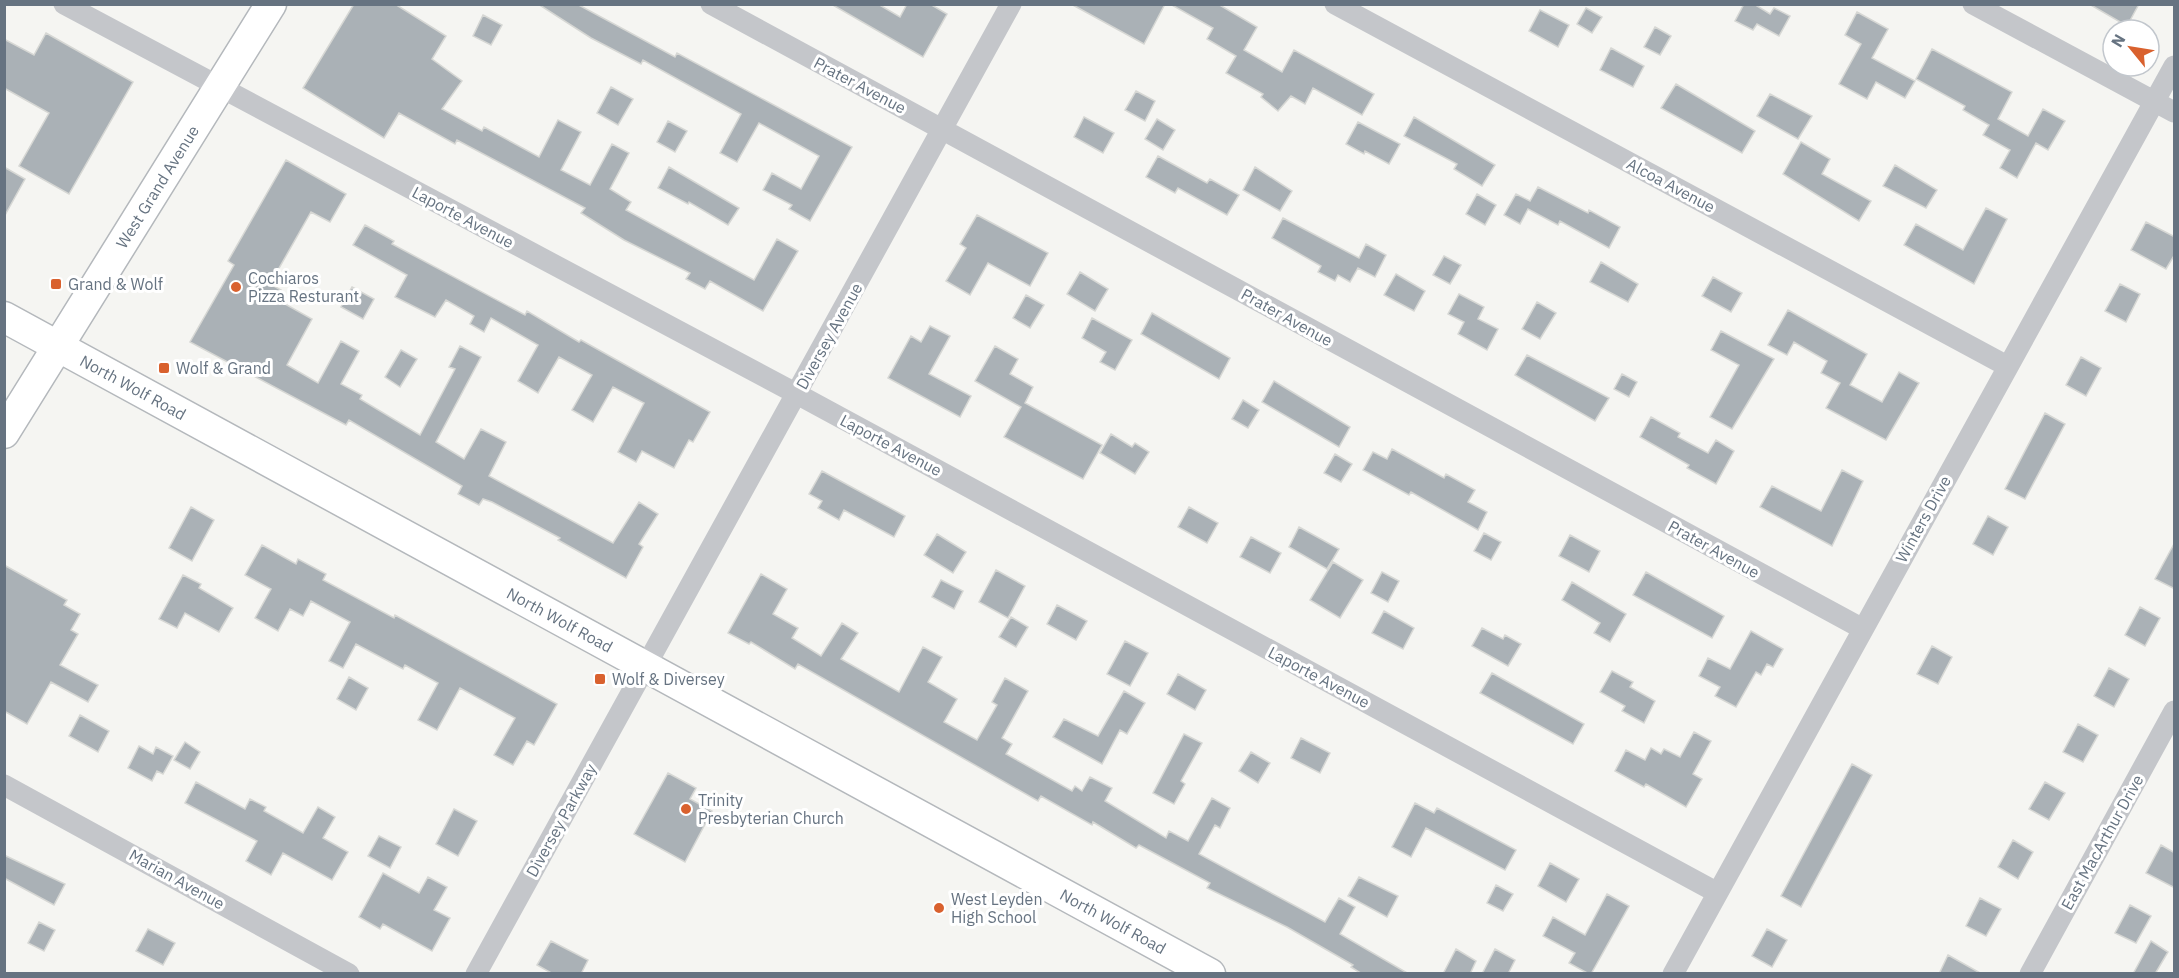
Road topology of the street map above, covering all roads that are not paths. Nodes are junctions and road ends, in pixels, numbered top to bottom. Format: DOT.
graph roads {
  1 [pos="64,4"];
  2 [pos="271,4"];
  3 [pos="711,4"];
  4 [pos="1011,4"];
  5 [pos="1335,4"];
  6 [pos="1973,4"];
  7 [pos="2175,66"];
  8 [pos="219,87"];
  9 [pos="2155,101"];
  10 [pos="2175,112"];
  11 [pos="942,129"];
  12 [pos="4,317"];
  13 [pos="59,347"];
  14 [pos="2007,366"];
  15 [pos="797,394"];
  16 [pos="4,433"];
  17 [pos="1863,629"];
  18 [pos="646,667"];
  19 [pos="2175,711"];
  20 [pos="4,785"];
  21 [pos="1716,892"];
  22 [pos="349,974"];
  23 [pos="476,974"];
  24 [pos="1210,974"];
  25 [pos="1673,974"];
  26 [pos="2030,974"];
  1 -- 8 [label="street, Laporte Avenue"];
  2 -- 8 [label="main road, West Grand Avenue"];
  3 -- 11 [label="street, Prater Avenue"];
  4 -- 11 [label="street, Diversey Avenue"];
  5 -- 14 [label="street, Alcoa Avenue"];
  6 -- 9 [label="street"];
  7 -- 9 [label="street, Winters Drive"];
  8 -- 13 [label="main road, West Grand Avenue"];
  8 -- 15 [label="street, Laporte Avenue"];
  9 -- 10 [label="street"];
  9 -- 14 [label="street, Winters Drive"];
  11 -- 15 [label="street, Diversey Avenue"];
  11 -- 17 [label="street, Prater Avenue"];
  12 -- 13 [label="main road, North Wolf Road"];
  13 -- 16 [label="main road, West Grand Avenue"];
  13 -- 18 [label="main road, North Wolf Road"];
  14 -- 17 [label="street, Winters Drive"];
  15 -- 18 [label="street, Diversey Avenue"];
  15 -- 21 [label="street, Laporte Avenue"];
  17 -- 21 [label="street, Winters Drive"];
  18 -- 23 [label="street, Diversey Parkway"];
  18 -- 24 [label="main road, North Wolf Road"];
  19 -- 26 [label="street, East MacArthur Drive"];
  20 -- 22 [label="street, Marian Avenue"];
  21 -- 25 [label="street, Winters Drive"];
}
